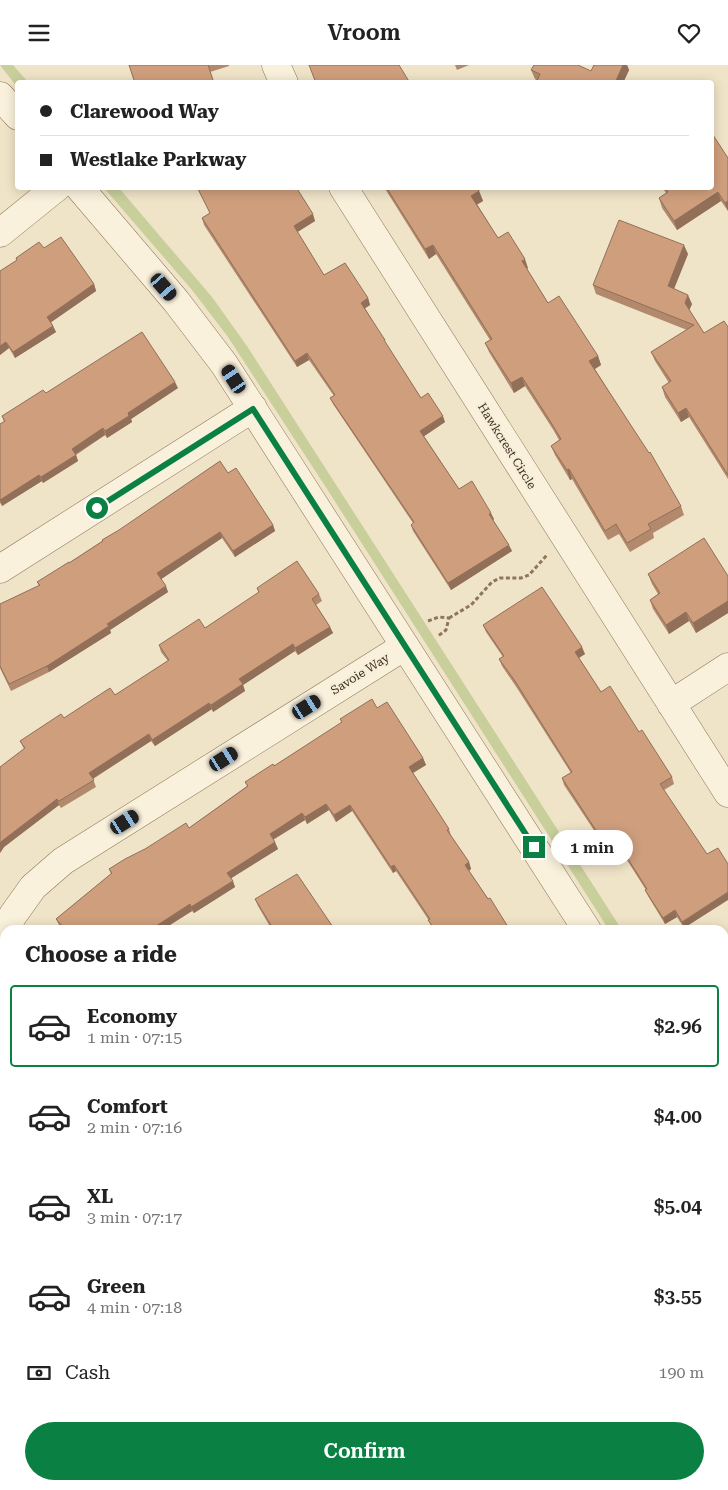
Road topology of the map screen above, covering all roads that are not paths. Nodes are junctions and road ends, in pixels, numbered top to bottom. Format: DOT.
graph roads {
  1 [pos="276,65"];
  2 [pos="283,80"];
  3 [pos="0,96"];
  4 [pos="15,113"];
  5 [pos="53,190"];
  6 [pos="83,190"];
  7 [pos="345,190"];
  8 [pos="0,233"];
  9 [pos="253,409"];
  10 [pos="0,569"];
  11 [pos="405,646"];
  12 [pos="728,667"];
  13 [pos="671,703"];
  14 [pos="728,793"];
  15 [pos="8,925"];
  16 [pos="584,925"];
  1 -- 2 [label="street"];
  3 -- 4 [label="street"];
  5 -- 8 [label="street"];
  6 -- 9 [label="street"];
  7 -- 13 [label="street, Hawkcrest Circle"];
  9 -- 10 [label="street"];
  9 -- 11 [label="street"];
  11 -- 15 [label="street, Savoie Way"];
  11 -- 16 [label="street"];
  12 -- 13 [label="street"];
  13 -- 14 [label="street, Hawkcrest Circle"];
}
